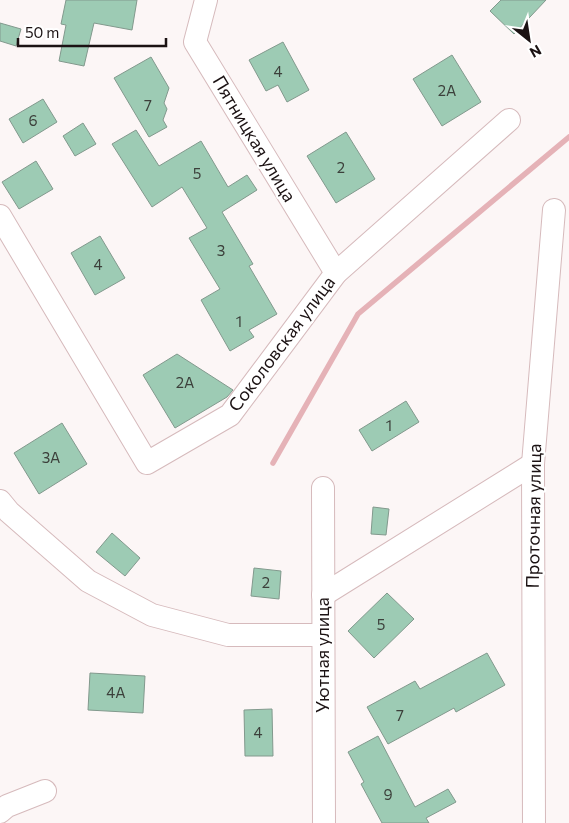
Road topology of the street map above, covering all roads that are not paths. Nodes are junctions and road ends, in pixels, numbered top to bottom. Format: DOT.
graph roads {
  1 [pos="206,0"];
  2 [pos="509,120"];
  3 [pos="554,210"];
  4 [pos="0,216"];
  5 [pos="336,272"];
  6 [pos="533,464"];
  7 [pos="323,488"];
  8 [pos="0,501"];
  9 [pos="323,595"];
  10 [pos="323,635"];
  11 [pos="46,791"];
  12 [pos="0,812"];
  13 [pos="324,823"];
  14 [pos="534,823"];
  1 -- 5 [label="street, Пятницкая улица"];
  2 -- 5 [label="street, Соколовская улица"];
  3 -- 6 [label="street, Проточная улица"];
  4 -- 5 [label="street, Соколовская улица"];
  6 -- 9 [label="street"];
  6 -- 14 [label="street, Проточная улица"];
  7 -- 9 [label="street, Уютная улица"];
  8 -- 10 [label="street"];
  9 -- 10 [label="street, Уютная улица"];
  10 -- 13 [label="street, Уютная улица"];
  11 -- 12 [label="street"];
}
